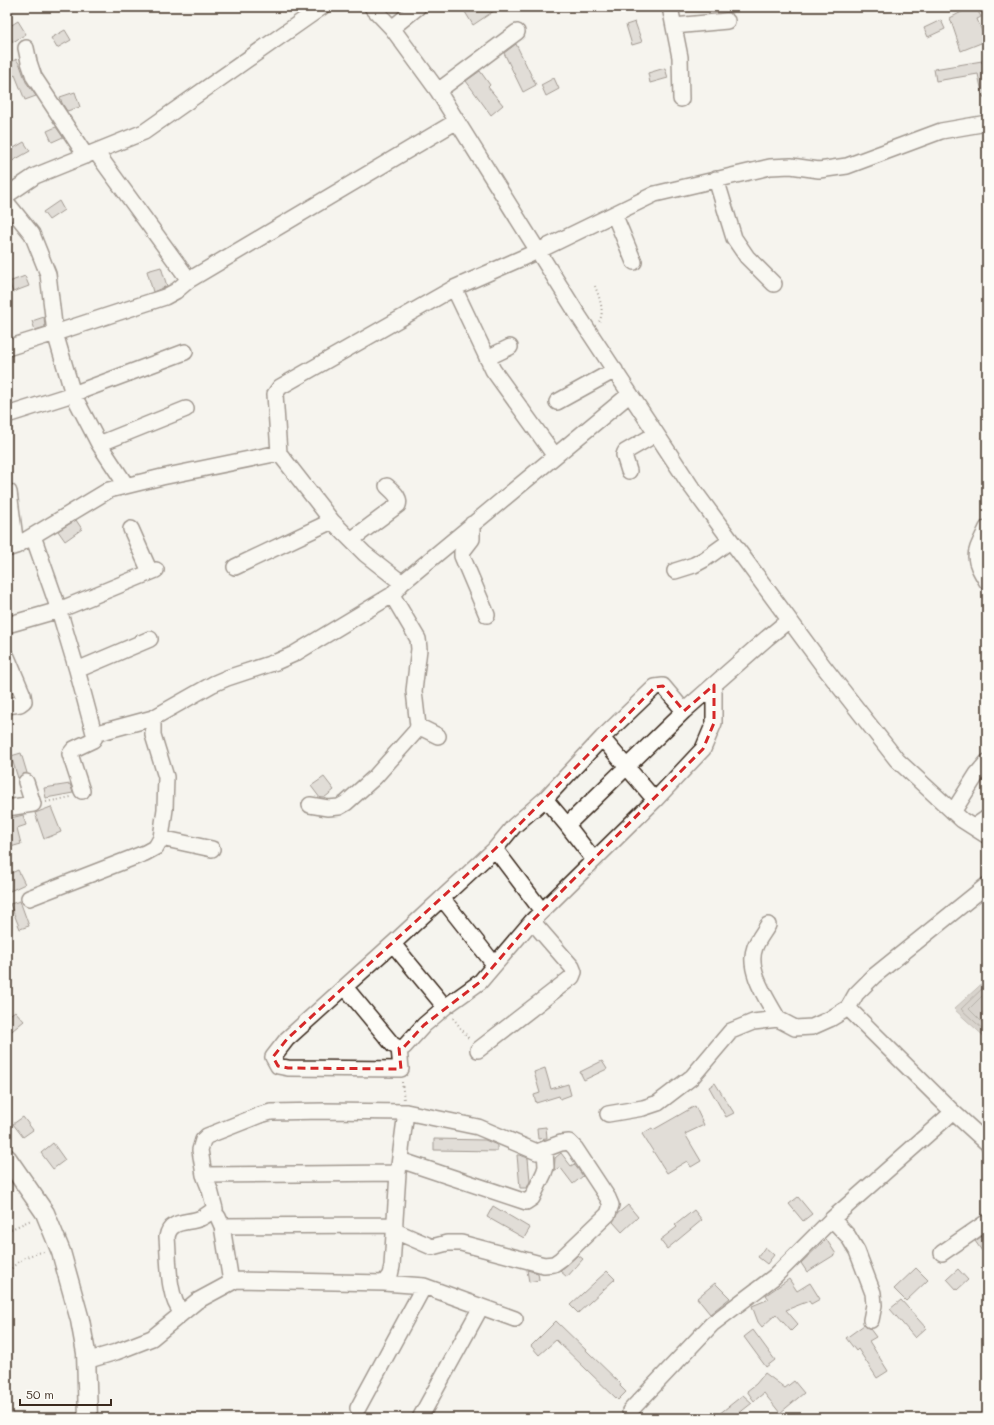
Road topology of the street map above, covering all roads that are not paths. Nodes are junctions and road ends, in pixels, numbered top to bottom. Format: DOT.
graph roads {
  1 [pos="322,7"];
  2 [pos="372,7"];
  3 [pos="418,7"];
  4 [pos="670,7"];
  5 [pos="726,21"];
  6 [pos="674,26"];
  7 [pos="392,28"];
  8 [pos="516,32"];
  9 [pos="26,48"];
  10 [pos="438,91"];
  11 [pos="681,99"];
  12 [pos="457,121"];
  13 [pos="987,123"];
  14 [pos="91,154"];
  15 [pos="716,179"];
  16 [pos="7,195"];
  17 [pos="7,203"];
  18 [pos="614,214"];
  19 [pos="538,251"];
  20 [pos="634,262"];
  21 [pos="189,280"];
  22 [pos="774,284"];
  23 [pos="454,288"];
  24 [pos="55,333"];
  25 [pos="510,347"];
  26 [pos="7,348"];
  27 [pos="185,352"];
  28 [pos="487,358"];
  29 [pos="615,370"];
  30 [pos="73,394"];
  31 [pos="630,394"];
  32 [pos="557,402"];
  33 [pos="186,409"];
  34 [pos="7,415"];
  35 [pos="656,434"];
  36 [pos="98,444"];
  37 [pos="279,454"];
  38 [pos="554,456"];
  39 [pos="629,471"];
  40 [pos="126,485"];
  41 [pos="387,486"];
  42 [pos="10,492"];
  43 [pos="332,521"];
  44 [pos="472,524"];
  45 [pos="987,528"];
  46 [pos="131,529"];
  47 [pos="33,536"];
  48 [pos="352,540"];
  49 [pos="730,540"];
  50 [pos="12,548"];
  51 [pos="235,567"];
  52 [pos="675,571"];
  53 [pos="987,582"];
  54 [pos="402,583"];
  55 [pos="392,595"];
  56 [pos="59,610"];
  57 [pos="487,615"];
  58 [pos="789,620"];
  59 [pos="7,625"];
  60 [pos="150,639"];
  61 [pos="7,657"];
  62 [pos="77,670"];
  63 [pos="714,685"];
  64 [pos="7,706"];
  65 [pos="684,711"];
  66 [pos="153,718"];
  67 [pos="418,726"];
  68 [pos="94,734"];
  69 [pos="438,736"];
  70 [pos="602,738"];
  71 [pos="987,762"];
  72 [pos="627,766"];
  73 [pos="26,782"];
  74 [pos="82,791"];
  75 [pos="545,799"];
  76 [pos="655,800"];
  77 [pos="310,805"];
  78 [pos="7,808"];
  79 [pos="953,812"];
  80 [pos="987,818"];
  81 [pos="567,825"];
  82 [pos="974,827"];
  83 [pos="987,836"];
  84 [pos="161,838"];
  85 [pos="212,849"];
  86 [pos="495,849"];
  87 [pos="594,860"];
  88 [pos="987,885"];
  89 [pos="29,898"];
  90 [pos="442,898"];
  91 [pos="537,916"];
  92 [pos="768,925"];
  93 [pos="393,944"];
  94 [pos="494,964"];
  95 [pos="345,987"];
  96 [pos="445,1007"];
  97 [pos="848,1008"];
  98 [pos="778,1019"];
  99 [pos="399,1048"];
  100 [pos="478,1050"];
  101 [pos="406,1112"];
  102 [pos="953,1112"];
  103 [pos="608,1114"];
  104 [pos="987,1143"];
  105 [pos="545,1150"];
  106 [pos="7,1158"];
  107 [pos="399,1166"];
  108 [pos="204,1175"];
  109 [pos="215,1209"];
  110 [pos="832,1219"];
  111 [pos="987,1222"];
  112 [pos="222,1226"];
  113 [pos="395,1228"];
  114 [pos="942,1253"];
  115 [pos="231,1282"];
  116 [pos="384,1283"];
  117 [pos="424,1286"];
  118 [pos="481,1307"];
  119 [pos="182,1313"];
  120 [pos="515,1319"];
  121 [pos="871,1320"];
  122 [pos="86,1361"];
  123 [pos="358,1408"];
  124 [pos="630,1410"];
  125 [pos="88,1418"];
  126 [pos="420,1418"];
  1 -- 14 [label="street"];
  2 -- 7 [label="street"];
  3 -- 7 [label="street"];
  4 -- 6 [label="street"];
  5 -- 6 [label="street"];
  6 -- 11 [label="street"];
  7 -- 10 [label="street"];
  8 -- 10 [label="street"];
  9 -- 14 [label="street"];
  10 -- 12 [label="street"];
  12 -- 19 [label="street"];
  12 -- 21 [label="street"];
  13 -- 15 [label="street"];
  14 -- 16 [label="street"];
  14 -- 21 [label="street"];
  15 -- 18 [label="street"];
  15 -- 22 [label="street"];
  17 -- 24 [label="street"];
  18 -- 19 [label="street"];
  18 -- 20 [label="street"];
  19 -- 23 [label="street"];
  19 -- 29 [label="street"];
  21 -- 24 [label="street"];
  23 -- 28 [label="street"];
  23 -- 37 [label="street"];
  24 -- 26 [label="street"];
  24 -- 30 [label="street"];
  25 -- 28 [label="street"];
  27 -- 30 [label="street"];
  28 -- 38 [label="street"];
  29 -- 31 [label="street"];
  29 -- 32 [label="street"];
  30 -- 34 [label="street"];
  30 -- 36 [label="street"];
  31 -- 35 [label="street"];
  31 -- 38 [label="street"];
  33 -- 36 [label="street"];
  35 -- 39 [label="street"];
  35 -- 49 [label="street"];
  36 -- 40 [label="street"];
  37 -- 40 [label="street"];
  37 -- 43 [label="street"];
  38 -- 44 [label="street"];
  40 -- 47 [label="street"];
  41 -- 48 [label="street"];
  42 -- 50 [label="street"];
  43 -- 48 [label="street"];
  43 -- 51 [label="street"];
  44 -- 54 [label="street"];
  44 -- 57 [label="street"];
  45 -- 53 [label="street"];
  46 -- 56 [label="street"];
  47 -- 50 [label="street"];
  47 -- 56 [label="street"];
  48 -- 54 [label="street"];
  49 -- 52 [label="street"];
  49 -- 58 [label="street"];
  54 -- 55 [label="street"];
  55 -- 66 [label="street"];
  55 -- 67 [label="street"];
  56 -- 59 [label="street"];
  56 -- 62 [label="street"];
  58 -- 63 [label="street"];
  58 -- 79 [label="street"];
  60 -- 62 [label="street"];
  61 -- 64 [label="street"];
  62 -- 68 [label="street"];
  63 -- 65 [label="street"];
  63 -- 76 [label="street"];
  65 -- 70 [label="street"];
  65 -- 72 [label="street"];
  66 -- 68 [label="street"];
  66 -- 84 [label="street"];
  67 -- 69 [label="street"];
  67 -- 77 [label="street"];
  68 -- 74 [label="street"];
  70 -- 72 [label="street"];
  70 -- 75 [label="street"];
  71 -- 79 [label="street"];
  72 -- 76 [label="street"];
  72 -- 81 [label="street"];
  73 -- 78 [label="street"];
  75 -- 81 [label="street"];
  75 -- 86 [label="street"];
  76 -- 87 [label="street"];
  79 -- 82 [label="street"];
  80 -- 82 [label="street"];
  81 -- 87 [label="street"];
  82 -- 83 [label="street"];
  84 -- 85 [label="street"];
  84 -- 89 [label="street"];
  86 -- 90 [label="street"];
  86 -- 91 [label="street"];
  87 -- 91 [label="street"];
  88 -- 97 [label="street"];
  90 -- 93 [label="street"];
  90 -- 94 [label="street"];
  91 -- 94 [label="street"];
  91 -- 100 [label="street"];
  92 -- 98 [label="street"];
  93 -- 95 [label="street"];
  93 -- 96 [label="street"];
  94 -- 96 [label="street"];
  95 -- 99 [label="street"];
  95 -- 99 [label="street"];
  96 -- 99 [label="street"];
  97 -- 98 [label="street"];
  97 -- 102 [label="street"];
  98 -- 103 [label="street"];
  101 -- 105 [label="street"];
  101 -- 107 [label="street"];
  101 -- 108 [label="street"];
  102 -- 104 [label="street"];
  102 -- 110 [label="street"];
  105 -- 107 [label="street"];
  105 -- 113 [label="street"];
  106 -- 122 [label="street"];
  107 -- 108 [label="street"];
  107 -- 113 [label="street"];
  108 -- 109 [label="street"];
  109 -- 112 [label="street"];
  109 -- 119 [label="street"];
  110 -- 121 [label="street"];
  110 -- 124 [label="street"];
  111 -- 114 [label="street"];
  112 -- 113 [label="street"];
  112 -- 115 [label="street"];
  113 -- 116 [label="street"];
  115 -- 116 [label="street"];
  115 -- 119 [label="street"];
  116 -- 117 [label="street"];
  117 -- 118 [label="street"];
  117 -- 123 [label="street"];
  118 -- 120 [label="street"];
  118 -- 126 [label="street"];
  119 -- 122 [label="street"];
  122 -- 125 [label="street"];
}
